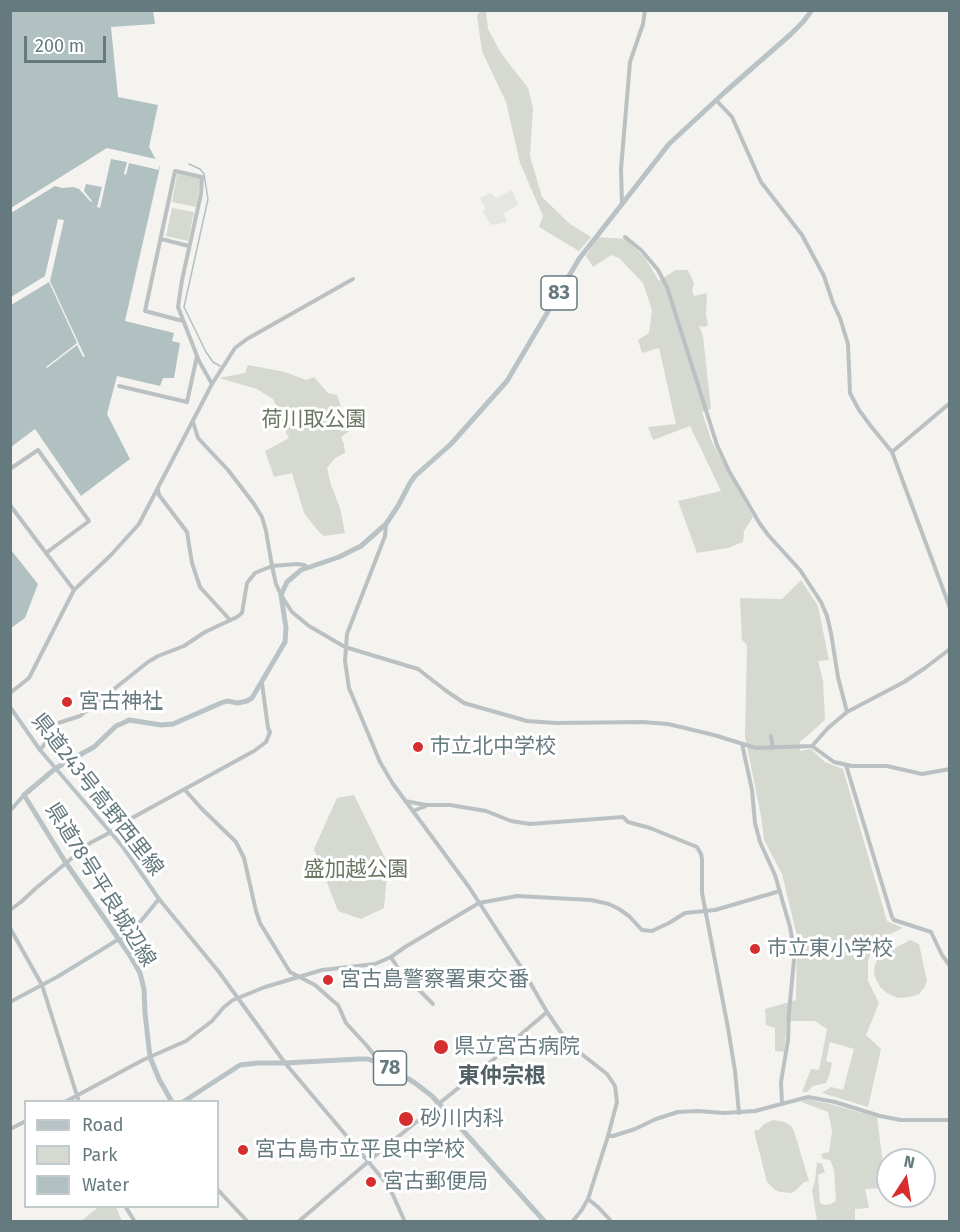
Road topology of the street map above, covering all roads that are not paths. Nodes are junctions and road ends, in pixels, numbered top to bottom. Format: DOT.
graph roads {
  1 [pos="645,10"];
  2 [pos="813,10"];
  3 [pos="716,100"];
  4 [pos="622,205"];
  5 [pos="625,237"];
  6 [pos="161,239"];
  7 [pos="189,246"];
  8 [pos="353,279"];
  9 [pos="183,321"];
  10 [pos="197,355"];
  11 [pos="212,384"];
  12 [pos="119,386"];
  13 [pos="950,403"];
  14 [pos="193,422"];
  15 [pos="892,452"];
  16 [pos="10,469"];
  17 [pos="158,489"];
  18 [pos="10,505"];
  19 [pos="386,524"];
  20 [pos="46,553"];
  21 [pos="272,566"];
  22 [pos="307,567"];
  23 [pos="74,590"];
  24 [pos="281,595"];
  25 [pos="950,608"];
  26 [pos="230,620"];
  27 [pos="345,647"];
  28 [pos="950,649"];
  29 [pos="262,682"];
  30 [pos="10,693"];
  31 [pos="10,707"];
  32 [pos="847,712"];
  33 [pos="771,736"];
  34 [pos="741,744"];
  35 [pos="812,746"];
  36 [pos="773,748"];
  37 [pos="40,750"];
  38 [pos="846,765"];
  39 [pos="56,768"];
  40 [pos="950,769"];
  41 [pos="185,790"];
  42 [pos="24,795"];
  43 [pos="404,800"];
  44 [pos="426,805"];
  45 [pos="10,811"];
  46 [pos="413,811"];
  47 [pos="111,832"];
  48 [pos="66,863"];
  49 [pos="780,891"];
  50 [pos="159,899"];
  51 [pos="479,903"];
  52 [pos="10,910"];
  53 [pos="706,911"];
  54 [pos="10,928"];
  55 [pos="119,939"];
  56 [pos="391,957"];
  57 [pos="950,966"];
  58 [pos="300,978"];
  59 [pos="42,985"];
  60 [pos="238,998"];
  61 [pos="10,1002"];
  62 [pos="433,1004"];
  63 [pos="547,1012"];
  64 [pos="150,1057"];
  65 [pos="285,1063"];
  66 [pos="378,1063"];
  67 [pos="78,1095"];
  68 [pos="67,1100"];
  69 [pos="79,1100"];
  70 [pos="171,1100"];
  71 [pos="185,1100"];
  72 [pos="440,1104"];
  73 [pos="782,1104"];
  74 [pos="739,1113"];
  75 [pos="950,1120"];
  76 [pos="24,1122"];
  77 [pos="10,1129"];
  78 [pos="608,1136"];
  79 [pos="368,1161"];
  80 [pos="219,1191"];
  81 [pos="588,1199"];
  82 [pos="126,1208"];
  83 [pos="135,1221"];
  84 [pos="248,1221"];
  85 [pos="298,1221"];
  86 [pos="405,1221"];
  87 [pos="545,1221"];
  88 [pos="572,1221"];
  89 [pos="612,1221"];
  1 -- 4 [label="street"];
  2 -- 3 [label="main road, 83"];
  3 -- 4 [label="main road, 83"];
  3 -- 15 [label="street"];
  4 -- 19 [label="main road, 83"];
  5 -- 32 [label="street"];
  6 -- 7 [label="street"];
  6 -- 7 [label="street"];
  6 -- 9 [label="street"];
  7 -- 9 [label="street"];
  8 -- 11 [label="street"];
  9 -- 10 [label="street"];
  10 -- 11 [label="street"];
  10 -- 12 [label="street"];
  11 -- 14 [label="street"];
  13 -- 15 [label="street"];
  14 -- 17 [label="street"];
  14 -- 21 [label="street"];
  15 -- 25 [label="street"];
  16 -- 20 [label="street"];
  17 -- 23 [label="street"];
  17 -- 26 [label="street"];
  18 -- 20 [label="street"];
  19 -- 22 [label="main road, 83"];
  19 -- 27 [label="street"];
  20 -- 23 [label="street"];
  21 -- 22 [label="street"];
  21 -- 24 [label="street"];
  21 -- 26 [label="street"];
  22 -- 24 [label="main road, 83"];
  23 -- 30 [label="street"];
  24 -- 27 [label="street"];
  24 -- 29 [label="main road"];
  26 -- 37 [label="street"];
  27 -- 34 [label="street"];
  27 -- 43 [label="street"];
  28 -- 32 [label="street"];
  29 -- 39 [label="main road, 県道78号平良城辺線"];
  29 -- 41 [label="street"];
  31 -- 37 [label="main road, 県道243号高野西里線"];
  32 -- 35 [label="street"];
  33 -- 36 [label="street"];
  34 -- 36 [label="street"];
  34 -- 49 [label="street"];
  35 -- 36 [label="street"];
  35 -- 38 [label="street"];
  37 -- 39 [label="main road, 県道243号高野西里線"];
  38 -- 40 [label="street"];
  38 -- 57 [label="street"];
  39 -- 42 [label="main road, 県道78号平良城辺線"];
  39 -- 47 [label="main road, 県道243号高野西里線"];
  41 -- 47 [label="street"];
  41 -- 58 [label="street"];
  42 -- 45 [label="main road"];
  42 -- 48 [label="main road, 県道78号平良城辺線"];
  43 -- 44 [label="street"];
  43 -- 46 [label="street"];
  44 -- 46 [label="street"];
  44 -- 53 [label="street"];
  46 -- 51 [label="street"];
  47 -- 48 [label="street"];
  47 -- 50 [label="main road, 県道243号高野西里線"];
  48 -- 52 [label="street"];
  48 -- 55 [label="main road, 県道78号平良城辺線"];
  49 -- 53 [label="street"];
  49 -- 73 [label="street"];
  50 -- 55 [label="main road, 県道243号高野西里線"];
  50 -- 60 [label="street"];
  51 -- 53 [label="street"];
  51 -- 56 [label="street"];
  51 -- 63 [label="street"];
  53 -- 74 [label="street"];
  54 -- 59 [label="street"];
  55 -- 59 [label="main road, 県道243号高野西里線"];
  55 -- 64 [label="main road, 県道78号平良城辺線"];
  56 -- 58 [label="street"];
  56 -- 62 [label="street"];
  58 -- 60 [label="street"];
  58 -- 66 [label="street"];
  59 -- 61 [label="main road, 県道243号高野西里線"];
  59 -- 67 [label="street"];
  60 -- 64 [label="street"];
  60 -- 65 [label="street"];
  63 -- 72 [label="street"];
  63 -- 78 [label="street"];
  64 -- 67 [label="street"];
  64 -- 70 [label="main road, 県道78号平良城辺線"];
  65 -- 66 [label="main road, 78"];
  65 -- 71 [label="main road, 78"];
  65 -- 79 [label="street"];
  66 -- 72 [label="main road, 78"];
  67 -- 68 [label="street"];
  67 -- 69 [label="street"];
  72 -- 79 [label="street"];
  72 -- 87 [label="main road, 78"];
  73 -- 74 [label="street"];
  73 -- 75 [label="street"];
  74 -- 78 [label="street"];
  76 -- 77 [label="street"];
  78 -- 81 [label="street"];
  79 -- 85 [label="street"];
  79 -- 86 [label="street"];
  80 -- 84 [label="street"];
  81 -- 88 [label="street"];
  81 -- 89 [label="street"];
  82 -- 83 [label="street"];
}
